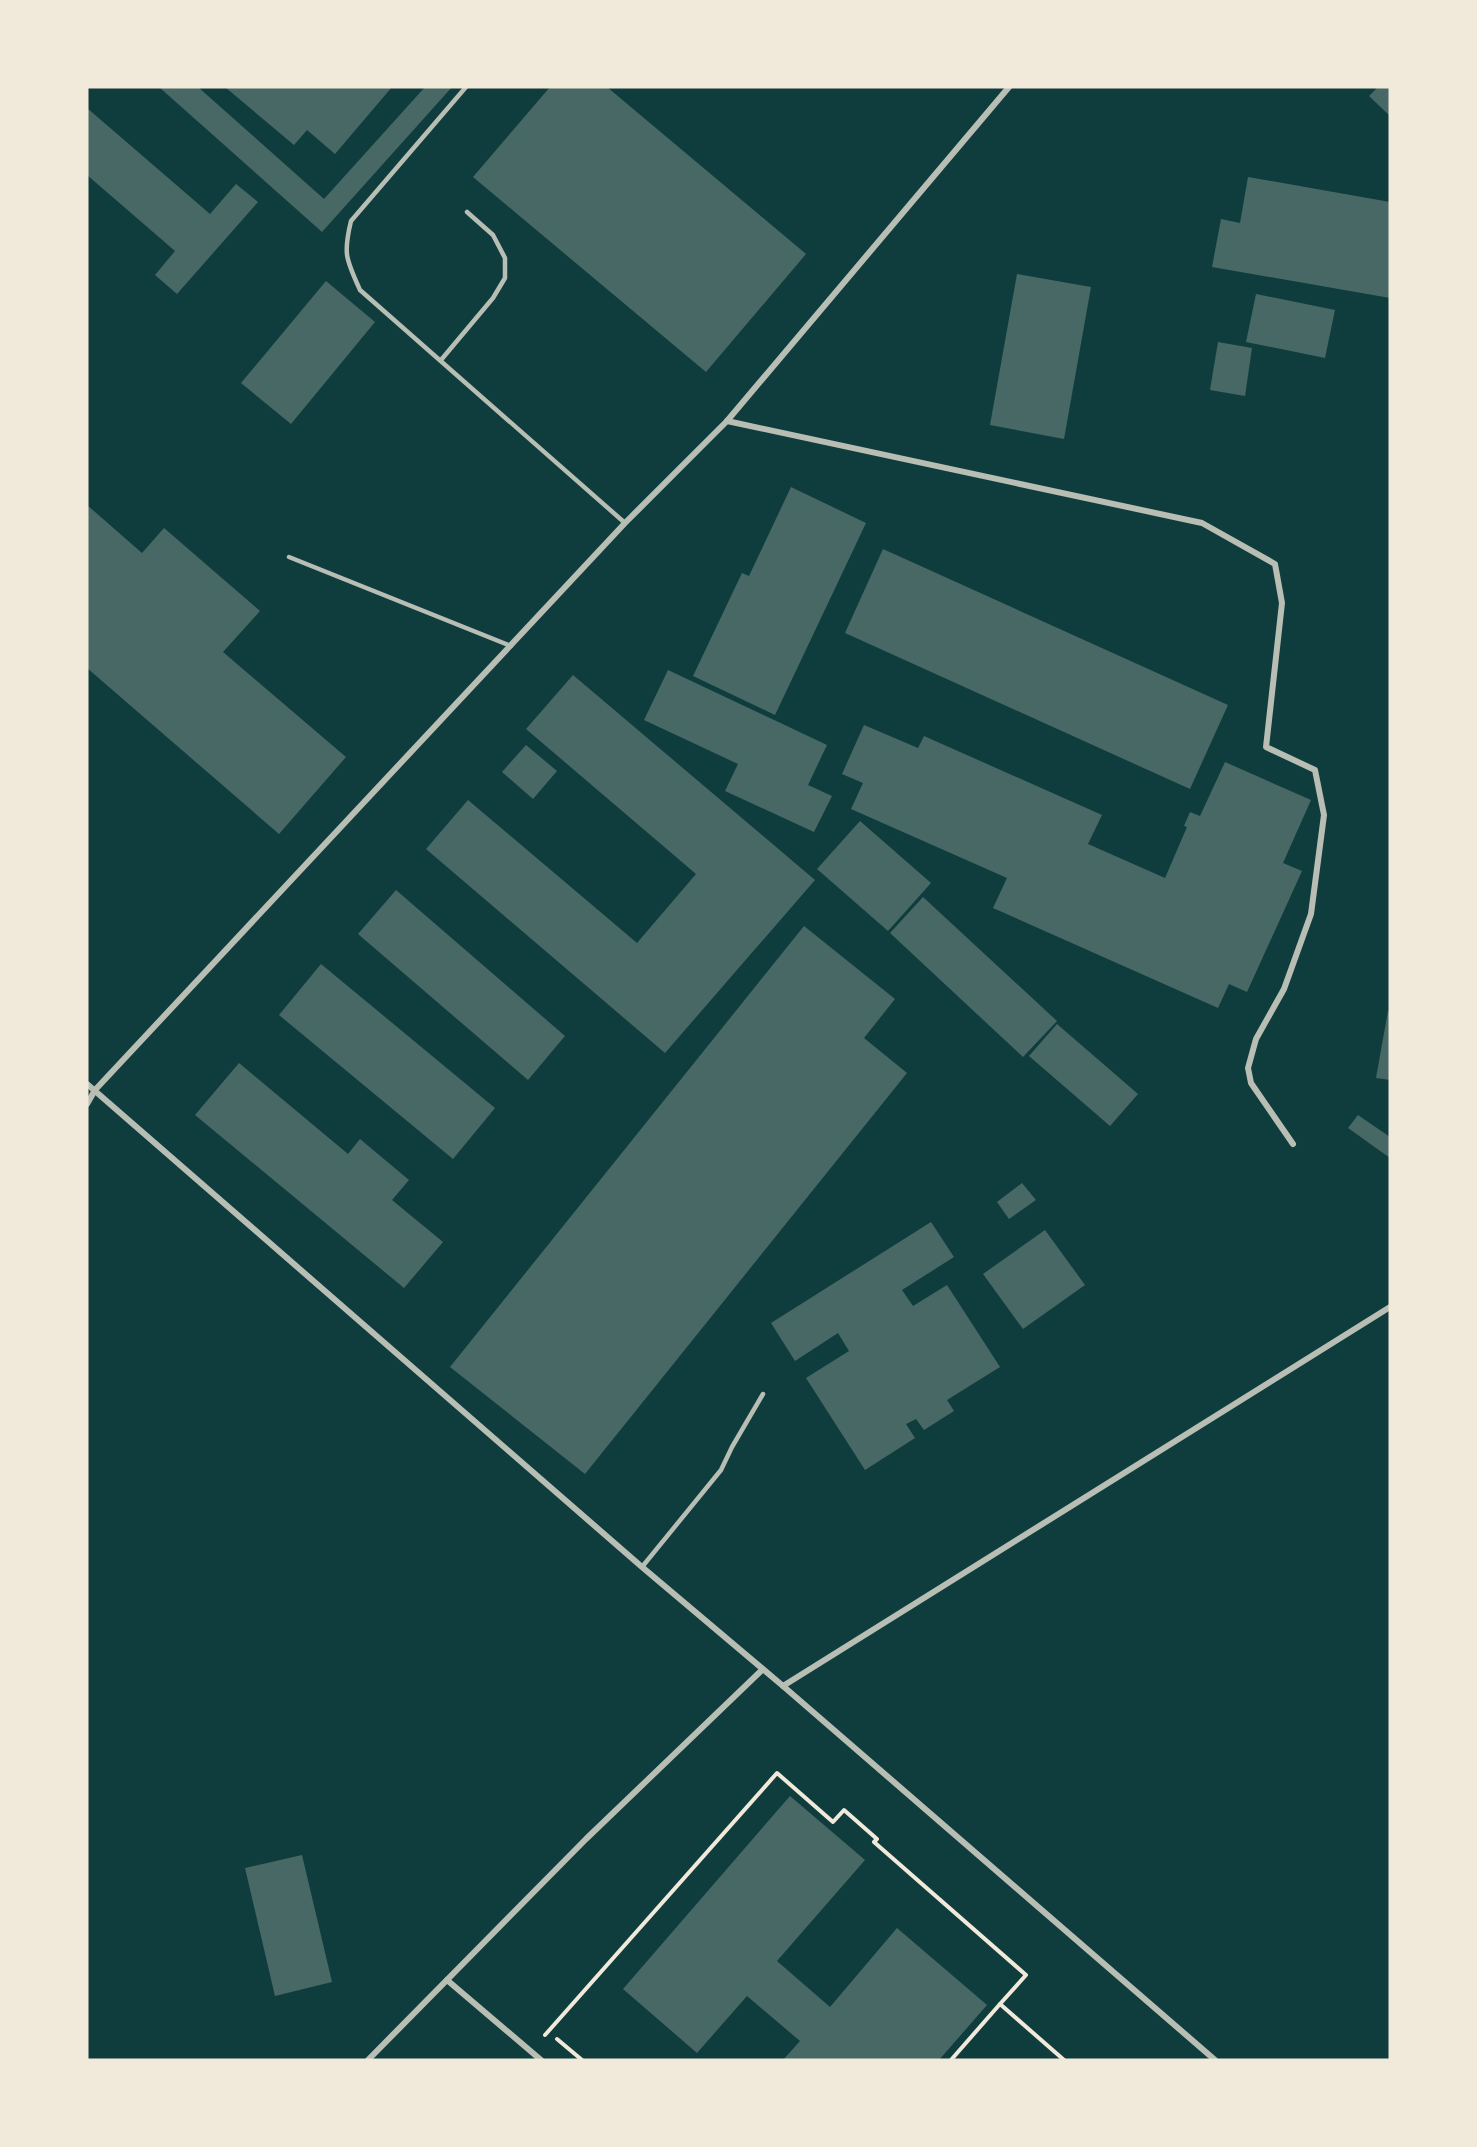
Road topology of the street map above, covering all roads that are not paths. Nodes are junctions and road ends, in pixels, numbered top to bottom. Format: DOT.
graph roads {
  1 [pos="466,87"];
  2 [pos="1009,87"];
  3 [pos="467,212"];
  4 [pos="441,360"];
  5 [pos="727,421"];
  6 [pos="625,523"];
  7 [pos="289,557"];
  8 [pos="511,646"];
  9 [pos="87,1084"];
  10 [pos="95,1090"];
  11 [pos="87,1104"];
  12 [pos="1293,1144"];
  13 [pos="1390,1307"];
  14 [pos="763,1394"];
  15 [pos="642,1567"];
  16 [pos="762,1670"];
  17 [pos="783,1686"];
  18 [pos="447,1980"];
  19 [pos="368,2060"];
  20 [pos="541,2060"];
  21 [pos="1215,2060"];
  1 -- 4 [label="lane"];
  2 -- 5 [label="street"];
  3 -- 4 [label="lane"];
  4 -- 6 [label="lane"];
  5 -- 6 [label="street"];
  5 -- 12 [label="street"];
  6 -- 8 [label="street"];
  7 -- 8 [label="lane"];
  8 -- 10 [label="street"];
  9 -- 10 [label="street"];
  10 -- 11 [label="street"];
  10 -- 15 [label="street"];
  13 -- 17 [label="street"];
  14 -- 15 [label="lane"];
  15 -- 16 [label="street"];
  16 -- 17 [label="street"];
  16 -- 18 [label="street"];
  17 -- 21 [label="street"];
  18 -- 19 [label="street"];
  18 -- 20 [label="street"];
}
